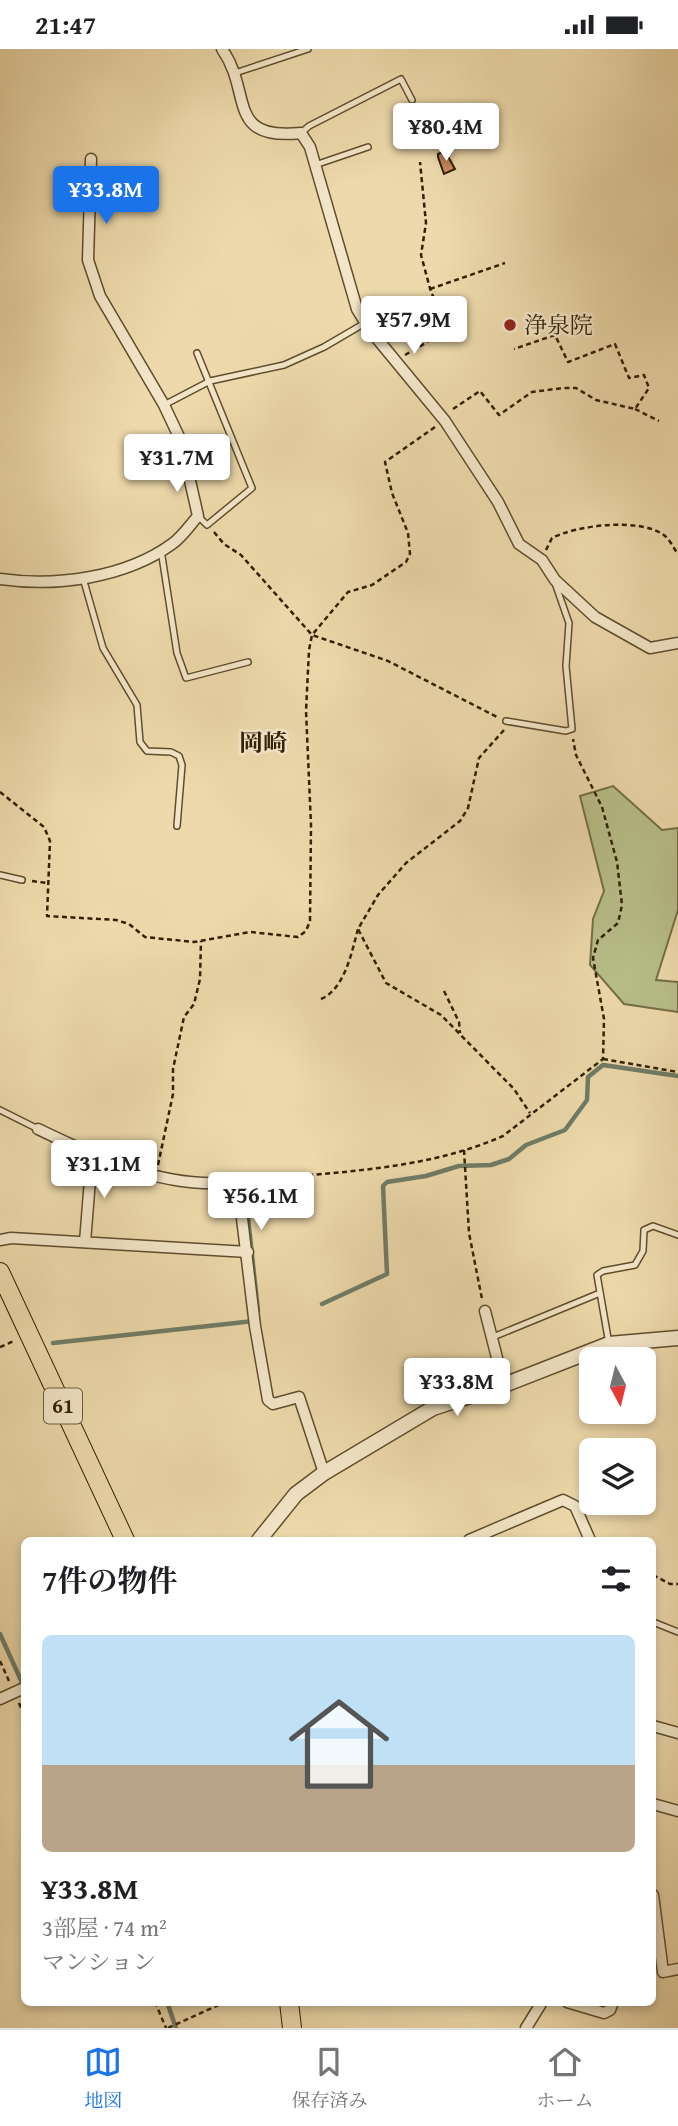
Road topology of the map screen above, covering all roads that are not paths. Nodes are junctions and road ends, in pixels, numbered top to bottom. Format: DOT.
graph roads {
  1 [pos="222,49"];
  2 [pos="308,49"];
  3 [pos="235,73"];
  4 [pos="411,100"];
  5 [pos="301,133"];
  6 [pos="368,147"];
  7 [pos="91,159"];
  8 [pos="315,165"];
  9 [pos="365,323"];
  10 [pos="197,353"];
  11 [pos="210,381"];
  12 [pos="164,405"];
  13 [pos="198,516"];
  14 [pos="161,550"];
  15 [pos="83,578"];
  16 [pos="0,579"];
  17 [pos="555,580"];
  18 [pos="678,643"];
  19 [pos="247,662"];
  20 [pos="506,722"];
  21 [pos="177,826"];
  22 [pos="0,876"];
  23 [pos="22,880"];
  24 [pos="0,1110"];
  25 [pos="38,1129"];
  26 [pos="92,1155"];
  27 [pos="678,1235"];
  28 [pos="0,1240"];
  29 [pos="85,1242"];
  30 [pos="247,1252"];
  31 [pos="0,1272"];
  32 [pos="600,1293"];
  33 [pos="485,1311"];
  34 [pos="492,1337"];
  35 [pos="678,1338"];
  36 [pos="609,1343"];
  37 [pos="504,1385"];
  38 [pos="324,1473"];
  39 [pos="124,1537"];
  40 [pos="261,1537"];
  41 [pos="476,1537"];
  42 [pos="589,1537"];
  43 [pos="656,1623"];
  44 [pos="678,1632"];
  45 [pos="21,1689"];
  46 [pos="0,1699"];
  47 [pos="656,1727"];
  48 [pos="678,1733"];
  49 [pos="656,1805"];
  50 [pos="678,1811"];
  51 [pos="656,1918"];
  52 [pos="678,1969"];
  53 [pos="289,2006"];
  54 [pos="540,2006"];
  55 [pos="580,2006"];
  56 [pos="612,2006"];
  57 [pos="292,2028"];
  58 [pos="526,2028"];
  1 -- 3 [label="street"];
  2 -- 3 [label="lane"];
  3 -- 5 [label="street"];
  4 -- 5 [label="lane"];
  5 -- 8 [label="street"];
  6 -- 8 [label="lane"];
  7 -- 12 [label="street"];
  8 -- 9 [label="street"];
  9 -- 11 [label="lane"];
  9 -- 17 [label="street"];
  10 -- 11 [label="lane"];
  11 -- 12 [label="lane"];
  11 -- 13 [label="lane"];
  12 -- 13 [label="street"];
  13 -- 14 [label="street"];
  14 -- 15 [label="street"];
  14 -- 19 [label="lane"];
  15 -- 16 [label="street"];
  15 -- 21 [label="lane"];
  17 -- 18 [label="street"];
  17 -- 20 [label="lane"];
  22 -- 23 [label="lane"];
  24 -- 25 [label="lane"];
  25 -- 26 [label="street"];
  26 -- 29 [label="street"];
  26 -- 30 [label="street"];
  27 -- 32 [label="lane"];
  28 -- 29 [label="street"];
  29 -- 30 [label="street"];
  30 -- 38 [label="street"];
  31 -- 39 [label="main road, 61"];
  32 -- 34 [label="lane"];
  32 -- 36 [label="lane"];
  33 -- 34 [label="street"];
  34 -- 37 [label="street"];
  35 -- 36 [label="street"];
  36 -- 37 [label="street"];
  37 -- 38 [label="street"];
  38 -- 40 [label="street"];
  41 -- 42 [label="street"];
  43 -- 44 [label="lane"];
  45 -- 46 [label="street"];
  47 -- 48 [label="street"];
  49 -- 50 [label="street"];
  51 -- 52 [label="street"];
  53 -- 57 [label="main road"];
  54 -- 58 [label="street"];
  55 -- 56 [label="street"];
}
